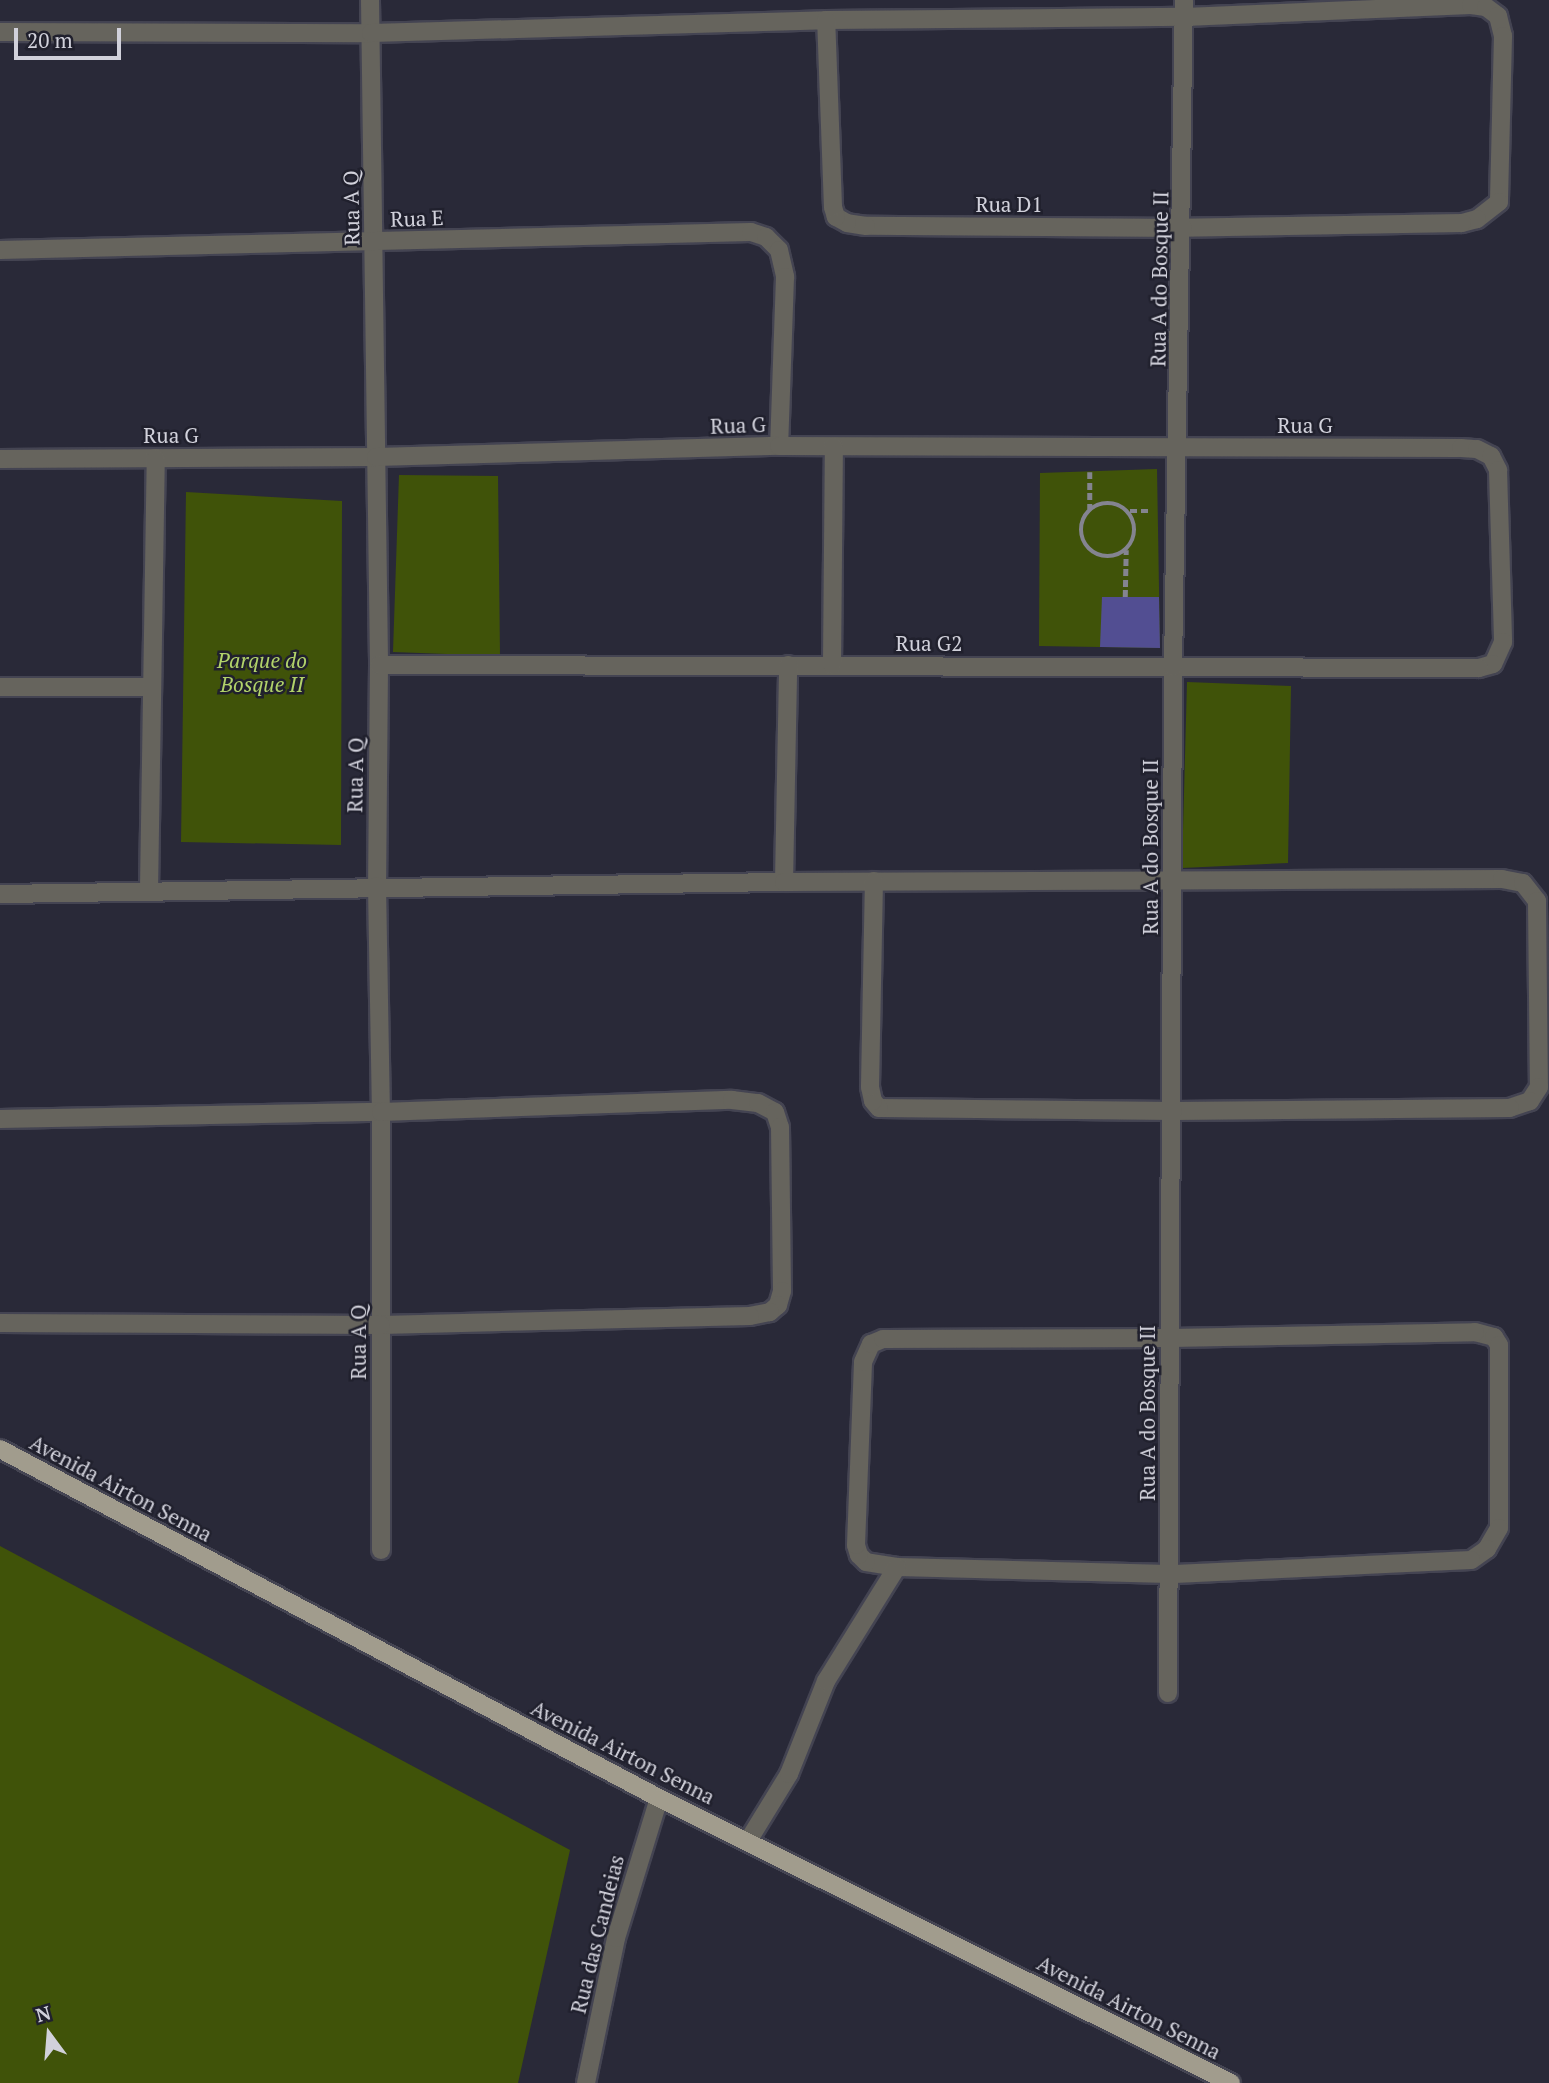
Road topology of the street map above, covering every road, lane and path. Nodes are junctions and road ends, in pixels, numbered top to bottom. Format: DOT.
graph roads {
  1 [pos="370,0"];
  2 [pos="1184,8"];
  3 [pos="826,20"];
  4 [pos="0,32"];
  5 [pos="371,33"];
  6 [pos="1183,228"];
  7 [pos="374,242"];
  8 [pos="0,250"];
  9 [pos="779,446"];
  10 [pos="834,447"];
  11 [pos="1178,447"];
  12 [pos="1089,448"];
  13 [pos="376,457"];
  14 [pos="156,458"];
  15 [pos="0,459"];
  16 [pos="1090,510"];
  17 [pos="1126,549"];
  18 [pos="1125,597"];
  19 [pos="788,665"];
  20 [pos="832,665"];
  21 [pos="379,666"];
  22 [pos="1173,667"];
  23 [pos="1479,668"];
  24 [pos="0,687"];
  25 [pos="152,687"];
  26 [pos="1172,879"];
  27 [pos="874,881"];
  28 [pos="783,882"];
  29 [pos="377,886"];
  30 [pos="149,890"];
  31 [pos="0,894"];
  32 [pos="1173,1111"];
  33 [pos="381,1112"];
  34 [pos="0,1119"];
  35 [pos="0,1323"];
  36 [pos="381,1325"];
  37 [pos="1171,1338"];
  38 [pos="0,1449"];
  39 [pos="381,1549"];
  40 [pos="897,1567"];
  41 [pos="1169,1574"];
  42 [pos="1168,1693"];
  43 [pos="659,1798"];
  44 [pos="748,1841"];
  45 [pos="586,2083"];
  46 [pos="1231,2083"];
  1 -- 5 [label="street, Rua A Q"];
  2 -- 3 [label="street"];
  2 -- 6 [label="street, Rua A do Bosque II"];
  2 -- 6 [label="street, Rua D1"];
  3 -- 5 [label="street"];
  3 -- 6 [label="street, Rua D1"];
  4 -- 5 [label="street"];
  5 -- 7 [label="street, Rua A Q"];
  6 -- 11 [label="street, Rua A do Bosque II"];
  7 -- 8 [label="street, Rua E"];
  7 -- 9 [label="street, Rua E"];
  7 -- 13 [label="street, Rua A Q"];
  9 -- 10 [label="street, Rua G"];
  9 -- 13 [label="street, Rua G"];
  10 -- 12 [label="street, Rua G"];
  10 -- 20 [label="street"];
  11 -- 12 [label="street, Rua G"];
  11 -- 22 [label="street, Rua A do Bosque II"];
  11 -- 23 [label="street, Rua G"];
  12 -- 16 [label="path"];
  13 -- 14 [label="street, Rua G"];
  13 -- 21 [label="street, Rua A Q"];
  14 -- 15 [label="street, Rua G"];
  14 -- 25 [label="street"];
  16 -- 17 [label="path"];
  16 -- 17 [label="path"];
  17 -- 18 [label="path"];
  19 -- 20 [label="street, Rua G2"];
  19 -- 21 [label="street, Rua G2"];
  19 -- 28 [label="street"];
  20 -- 22 [label="street, Rua G2"];
  21 -- 29 [label="street, Rua A Q"];
  22 -- 23 [label="street, Rua G2"];
  22 -- 26 [label="street, Rua A do Bosque II"];
  24 -- 25 [label="street"];
  25 -- 30 [label="street"];
  26 -- 27 [label="street"];
  26 -- 32 [label="street, Rua A do Bosque II"];
  26 -- 32 [label="street"];
  27 -- 28 [label="street"];
  27 -- 32 [label="street"];
  28 -- 29 [label="street"];
  29 -- 30 [label="street"];
  29 -- 33 [label="street, Rua A Q"];
  30 -- 31 [label="street"];
  32 -- 37 [label="street, Rua A do Bosque II"];
  33 -- 34 [label="street"];
  33 -- 36 [label="street, Rua A Q"];
  33 -- 36 [label="street"];
  35 -- 36 [label="street"];
  36 -- 39 [label="street, Rua A Q"];
  37 -- 40 [label="street"];
  37 -- 41 [label="street, Rua A do Bosque II"];
  37 -- 41 [label="street"];
  38 -- 43 [label="main road, Avenida Airton Senna"];
  40 -- 41 [label="street"];
  40 -- 44 [label="street"];
  41 -- 42 [label="street, Rua A do Bosque II"];
  43 -- 44 [label="main road, Avenida Airton Senna"];
  43 -- 45 [label="street, Rua das Candeias"];
  44 -- 46 [label="main road, Avenida Airton Senna"];
}
